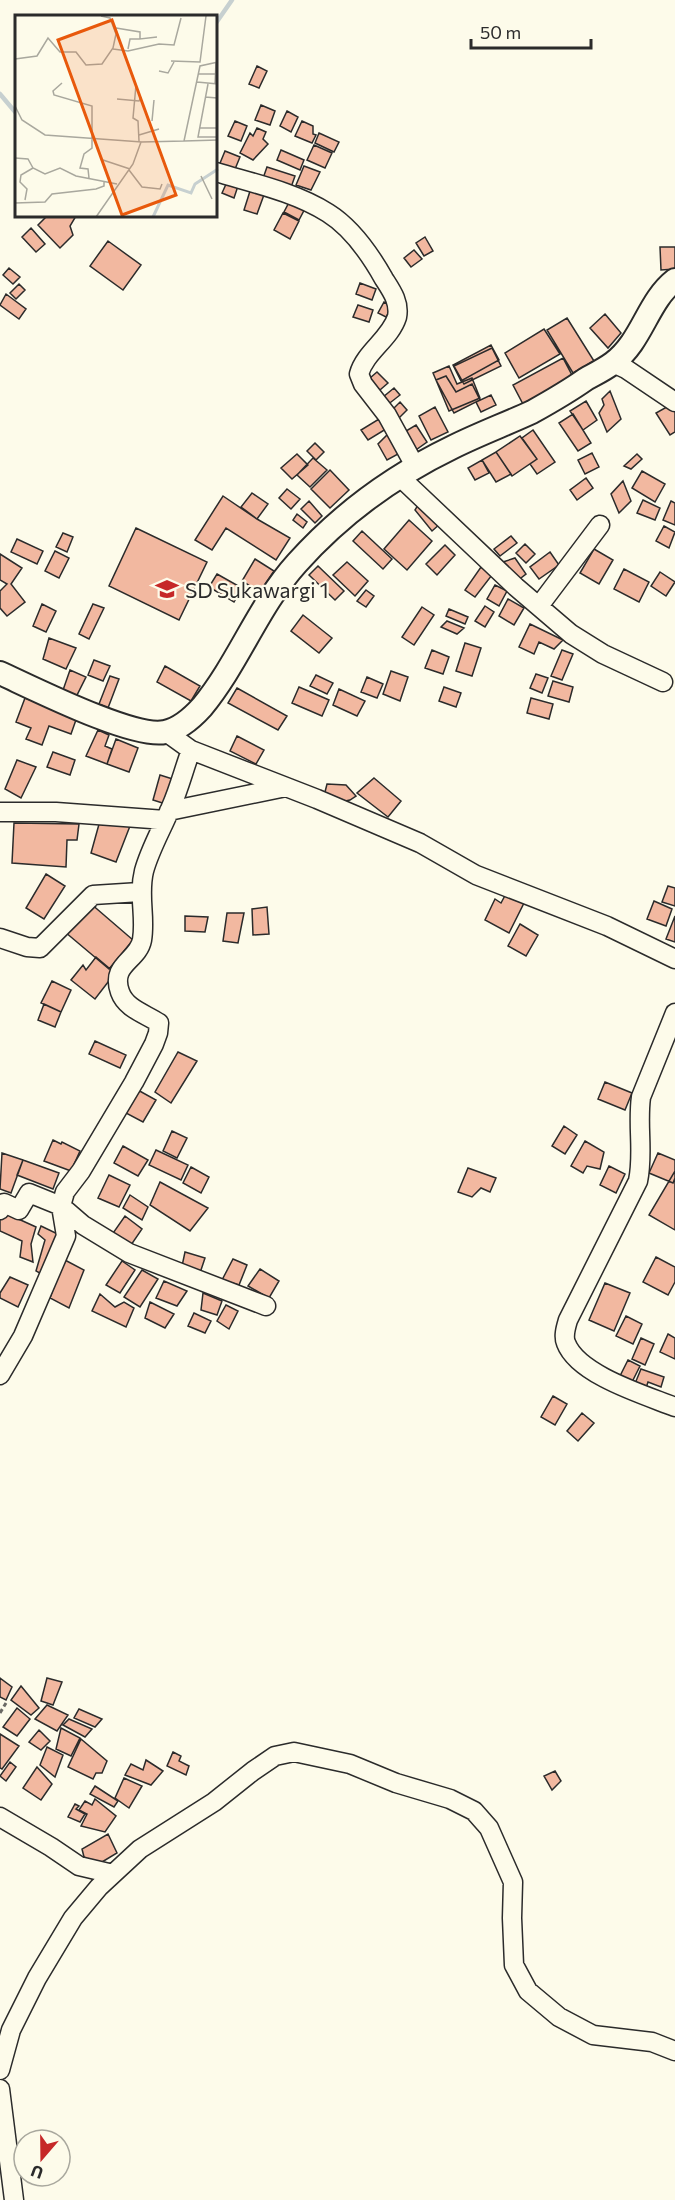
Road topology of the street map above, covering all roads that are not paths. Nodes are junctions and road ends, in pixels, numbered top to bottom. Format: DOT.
graph roads {
  1 [pos="218,173"];
  2 [pos="675,280"];
  3 [pos="613,363"];
  4 [pos="675,402"];
  5 [pos="407,472"];
  6 [pos="600,525"];
  7 [pos="539,606"];
  8 [pos="0,673"];
  9 [pos="663,682"];
  10 [pos="166,732"];
  11 [pos="191,750"];
  12 [pos="286,787"];
  13 [pos="0,812"];
  14 [pos="167,815"];
  15 [pos="140,892"];
  16 [pos="0,938"];
  17 [pos="675,959"];
  18 [pos="675,1013"];
  19 [pos="61,1206"];
  20 [pos="0,1210"];
  21 [pos="266,1306"];
  22 [pos="0,1374"];
  23 [pos="675,1407"];
  24 [pos="0,1817"];
  25 [pos="113,1874"];
  26 [pos="675,2051"];
  27 [pos="0,2070"];
  28 [pos="0,2096"];
  29 [pos="14,2200"];
  1 -- 5 [label="street"];
  2 -- 3 [label="main road"];
  3 -- 4 [label="street"];
  3 -- 5 [label="main road"];
  5 -- 7 [label="street"];
  5 -- 10 [label="main road"];
  6 -- 7 [label="street"];
  7 -- 9 [label="street"];
  8 -- 10 [label="main road"];
  10 -- 11 [label="street"];
  11 -- 12 [label="street"];
  11 -- 14 [label="street"];
  12 -- 14 [label="street"];
  12 -- 17 [label="street"];
  13 -- 14 [label="street"];
  14 -- 15 [label="street"];
  15 -- 16 [label="street"];
  15 -- 19 [label="street"];
  18 -- 23 [label="street"];
  19 -- 20 [label="street"];
  19 -- 21 [label="street"];
  19 -- 22 [label="street"];
  24 -- 25 [label="street"];
  25 -- 26 [label="street"];
  25 -- 27 [label="street"];
  28 -- 29 [label="street"];
}
